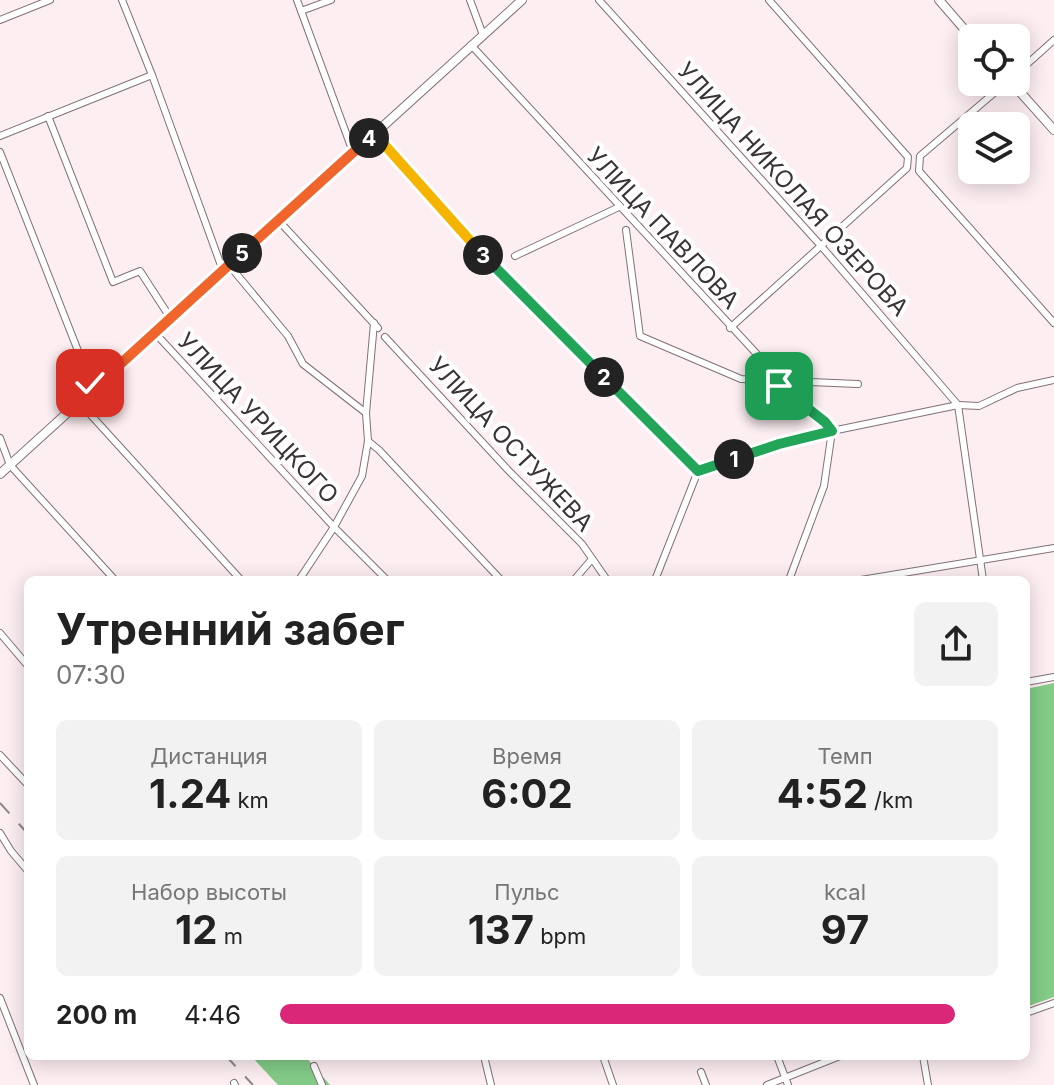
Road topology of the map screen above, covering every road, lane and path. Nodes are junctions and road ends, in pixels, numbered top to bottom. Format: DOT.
graph roads {
  1 [pos="50,0"];
  2 [pos="122,0"];
  3 [pos="297,0"];
  4 [pos="331,0"];
  5 [pos="470,0"];
  6 [pos="522,0"];
  7 [pos="599,0"];
  8 [pos="769,0"];
  9 [pos="939,0"];
  10 [pos="301,11"];
  11 [pos="0,20"];
  12 [pos="960,24"];
  13 [pos="483,35"];
  14 [pos="1054,40"];
  15 [pos="471,45"];
  16 [pos="1030,61"];
  17 [pos="152,75"];
  18 [pos="992,96"];
  19 [pos="1022,96"];
  20 [pos="48,116"];
  21 [pos="1054,130"];
  22 [pos="374,133"];
  23 [pos="0,136"];
  24 [pos="0,152"];
  25 [pos="353,152"];
  26 [pos="619,207"];
  27 [pos="278,220"];
  28 [pos="626,230"];
  29 [pos="822,247"];
  30 [pos="515,256"];
  31 [pos="226,268"];
  32 [pos="171,319"];
  33 [pos="1054,323"];
  34 [pos="730,328"];
  35 [pos="155,333"];
  36 [pos="385,337"];
  37 [pos="1054,380"];
  38 [pos="776,381"];
  39 [pos="858,384"];
  40 [pos="93,389"];
  41 [pos="79,402"];
  42 [pos="958,405"];
  43 [pos="366,413"];
  44 [pos="832,431"];
  45 [pos="0,438"];
  46 [pos="368,441"];
  47 [pos="10,465"];
  48 [pos="698,471"];
  49 [pos="0,474"];
  50 [pos="334,527"];
  51 [pos="1054,548"];
  52 [pos="592,559"];
  53 [pos="980,562"];
  54 [pos="111,576"];
  55 [pos="237,576"];
  56 [pos="302,576"];
  57 [pos="383,576"];
  58 [pos="497,576"];
  59 [pos="577,576"];
  60 [pos="604,576"];
  61 [pos="657,576"];
  62 [pos="790,576"];
  63 [pos="887,576"];
  64 [pos="982,576"];
  65 [pos="0,633"];
  66 [pos="24,661"];
  67 [pos="1054,677"];
  68 [pos="1030,681"];
  69 [pos="0,755"];
  70 [pos="24,781"];
  71 [pos="0,833"];
  72 [pos="24,866"];
  73 [pos="0,998"];
  74 [pos="1054,1003"];
  75 [pos="1030,1012"];
  76 [pos="24,1059"];
  77 [pos="24,1060"];
  78 [pos="485,1060"];
  79 [pos="604,1060"];
  80 [pos="779,1060"];
  81 [pos="832,1060"];
  82 [pos="924,1060"];
  83 [pos="314,1066"];
  84 [pos="701,1072"];
  85 [pos="787,1081"];
  86 [pos="34,1085"];
  87 [pos="322,1085"];
  88 [pos="491,1085"];
  89 [pos="613,1085"];
  90 [pos="706,1085"];
  91 [pos="767,1085"];
  92 [pos="928,1085"];
  1 -- 11 [label="street"];
  2 -- 17 [label="street"];
  3 -- 10 [label="street"];
  4 -- 10 [label="street"];
  5 -- 13 [label="street"];
  6 -- 13 [label="main road"];
  7 -- 29 [label="street, УЛИЦА НИКОЛАЯ ОЗЕРОВА"];
  8 -- 29 [label="street"];
  9 -- 12 [label="main road"];
  10 -- 25 [label="street"];
  13 -- 15 [label="main road"];
  14 -- 16 [label="street"];
  15 -- 22 [label="main road"];
  15 -- 26 [label="street, УЛИЦА ПАВЛОВА"];
  17 -- 20 [label="street"];
  17 -- 31 [label="street"];
  18 -- 33 [label="street"];
  19 -- 21 [label="main road"];
  20 -- 23 [label="street"];
  20 -- 32 [label="street"];
  22 -- 25 [label="main road"];
  22 -- 48 [label="street"];
  24 -- 40 [label="street"];
  25 -- 27 [label="main road"];
  26 -- 30 [label="street"];
  26 -- 34 [label="street, УЛИЦА ПАВЛОВА"];
  27 -- 31 [label="main road"];
  27 -- 43 [label="street"];
  28 -- 38 [label="street"];
  29 -- 34 [label="street"];
  29 -- 42 [label="street, УЛИЦА НИКОЛАЯ ОЗЕРОВА"];
  31 -- 32 [label="main road"];
  31 -- 43 [label="street"];
  32 -- 35 [label="main road"];
  34 -- 38 [label="street, УЛИЦА ПАВЛОВА"];
  35 -- 40 [label="main road"];
  35 -- 50 [label="street, УЛИЦА УРИЦКОГО"];
  36 -- 52 [label="street, УЛИЦА ОСТУЖЕВА"];
  37 -- 42 [label="street"];
  38 -- 39 [label="street"];
  38 -- 44 [label="street, УЛИЦА ПАВЛОВА"];
  40 -- 41 [label="main road"];
  41 -- 47 [label="main road"];
  41 -- 55 [label="street"];
  42 -- 44 [label="street"];
  42 -- 53 [label="street"];
  43 -- 46 [label="street"];
  44 -- 48 [label="street"];
  44 -- 62 [label="street"];
  45 -- 47 [label="street"];
  46 -- 50 [label="street"];
  46 -- 58 [label="street"];
  47 -- 49 [label="main road"];
  47 -- 54 [label="street"];
  48 -- 61 [label="street"];
  50 -- 56 [label="street"];
  50 -- 57 [label="street, УЛИЦА УРИЦКОГО"];
  51 -- 53 [label="street"];
  52 -- 59 [label="street"];
  52 -- 60 [label="street, УЛИЦА ОСТУЖЕВА"];
  53 -- 63 [label="street"];
  53 -- 64 [label="street"];
  65 -- 66 [label="street"];
  67 -- 68 [label="street"];
  69 -- 70 [label="street"];
  71 -- 72 [label="street"];
  73 -- 76 [label="street"];
  74 -- 75 [label="street"];
  77 -- 86 [label="street"];
  78 -- 88 [label="street"];
  79 -- 89 [label="street"];
  80 -- 85 [label="street"];
  81 -- 85 [label="street"];
  82 -- 92 [label="street"];
  83 -- 87 [label="street"];
  84 -- 90 [label="street"];
  85 -- 91 [label="street"];
}
